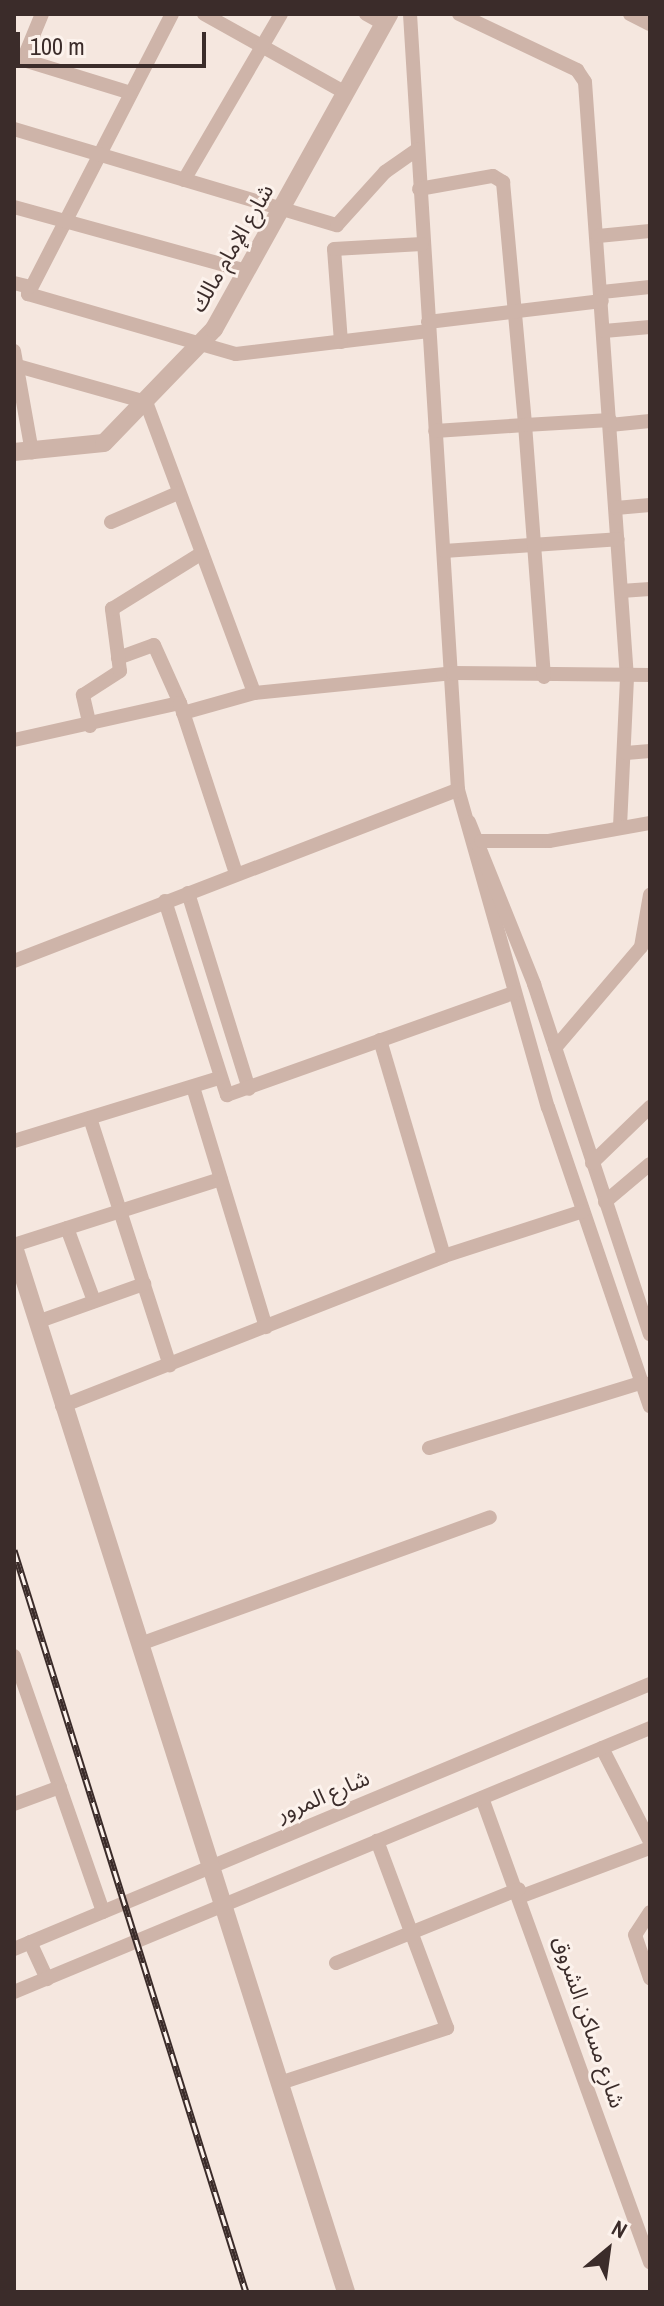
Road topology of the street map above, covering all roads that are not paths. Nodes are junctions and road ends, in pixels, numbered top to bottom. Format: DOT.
graph roads {
  1 [pos="42,14"];
  2 [pos="172,14"];
  3 [pos="204,14"];
  4 [pos="281,14"];
  5 [pos="366,14"];
  6 [pos="410,14"];
  7 [pos="459,14"];
  8 [pos="630,14"];
  9 [pos="386,19"];
  10 [pos="650,24"];
  11 [pos="262,46"];
  12 [pos="18,59"];
  13 [pos="131,93"];
  14 [pos="346,93"];
  15 [pos="14,129"];
  16 [pos="417,150"];
  17 [pos="100,154"];
  18 [pos="184,180"];
  19 [pos="419,189"];
  20 [pos="14,207"];
  21 [pos="281,210"];
  22 [pos="65,221"];
  23 [pos="650,231"];
  24 [pos="598,236"];
  25 [pos="422,244"];
  26 [pos="246,271"];
  27 [pos="14,283"];
  28 [pos="30,287"];
  29 [pos="650,287"];
  30 [pos="602,297"];
  31 [pos="516,311"];
  32 [pos="428,327"];
  33 [pos="650,327"];
  34 [pos="604,331"];
  35 [pos="202,342"];
  36 [pos="341,342"];
  37 [pos="15,361"];
  38 [pos="146,402"];
  39 [pos="650,421"];
  40 [pos="610,422"];
  41 [pos="525,425"];
  42 [pos="435,431"];
  43 [pos="23,452"];
  44 [pos="178,493"];
  45 [pos="650,505"];
  46 [pos="616,508"];
  47 [pos="111,522"];
  48 [pos="618,539"];
  49 [pos="535,544"];
  50 [pos="444,551"];
  51 [pos="202,553"];
  52 [pos="650,589"];
  53 [pos="621,591"];
  54 [pos="118,658"];
  55 [pos="453,673"];
  56 [pos="650,675"];
  57 [pos="544,677"];
  58 [pos="627,678"];
  59 [pos="254,693"];
  60 [pos="181,708"];
  61 [pos="90,726"];
  62 [pos="14,740"];
  63 [pos="650,751"];
  64 [pos="626,753"];
  65 [pos="458,790"];
  66 [pos="462,811"];
  67 [pos="650,823"];
  68 [pos="620,826"];
  69 [pos="481,841"];
  70 [pos="236,873"];
  71 [pos="188,893"];
  72 [pos="650,895"];
  73 [pos="165,901"];
  74 [pos="646,944"];
  75 [pos="14,961"];
  76 [pos="514,993"];
  77 [pos="380,1040"];
  78 [pos="555,1048"];
  79 [pos="219,1078"];
  80 [pos="193,1087"];
  81 [pos="249,1089"];
  82 [pos="650,1107"];
  83 [pos="90,1118"];
  84 [pos="14,1141"];
  85 [pos="592,1163"];
  86 [pos="650,1164"];
  87 [pos="221,1179"];
  88 [pos="605,1202"];
  89 [pos="120,1211"];
  90 [pos="583,1211"];
  91 [pos="67,1228"];
  92 [pos="14,1246"];
  93 [pos="444,1256"];
  94 [pos="144,1284"];
  95 [pos="650,1285"];
  96 [pos="637,1298"];
  97 [pos="94,1301"];
  98 [pos="37,1322"];
  99 [pos="266,1327"];
  100 [pos="650,1334"];
  101 [pos="170,1365"];
  102 [pos="643,1382"];
  103 [pos="62,1406"];
  104 [pos="650,1406"];
  105 [pos="429,1448"];
  106 [pos="490,1517"];
  107 [pos="140,1644"];
  108 [pos="14,1656"];
  109 [pos="650,1684"];
  110 [pos="650,1728"];
  111 [pos="602,1748"];
  112 [pos="60,1787"];
  113 [pos="482,1798"];
  114 [pos="14,1804"];
  115 [pos="377,1841"];
  116 [pos="650,1845"];
  117 [pos="210,1866"];
  118 [pos="520,1892"];
  119 [pos="222,1905"];
  120 [pos="103,1912"];
  121 [pos="650,1912"];
  122 [pos="412,1932"];
  123 [pos="30,1942"];
  124 [pos="14,1949"];
  125 [pos="336,1963"];
  126 [pos="650,1978"];
  127 [pos="47,1979"];
  128 [pos="14,1992"];
  129 [pos="280,2083"];
  130 [pos="650,2263"];
  131 [pos="346,2292"];
  1 -- 12 [label="street"];
  2 -- 13 [label="street"];
  3 -- 11 [label="street"];
  4 -- 11 [label="street"];
  5 -- 9 [label="street"];
  6 -- 16 [label="street"];
  7 -- 24 [label="street"];
  8 -- 10 [label="street"];
  9 -- 14 [label="street, شارع الإمام مالك"];
  11 -- 14 [label="street"];
  11 -- 18 [label="street"];
  12 -- 13 [label="street"];
  13 -- 17 [label="street"];
  14 -- 21 [label="street, شارع الإمام مالك"];
  15 -- 17 [label="street"];
  16 -- 19 [label="street"];
  16 -- 21 [label="street"];
  17 -- 18 [label="street"];
  17 -- 22 [label="street"];
  18 -- 21 [label="street"];
  19 -- 25 [label="street"];
  19 -- 31 [label="street"];
  20 -- 22 [label="street"];
  21 -- 26 [label="street, شارع الإمام مالك"];
  22 -- 26 [label="street"];
  22 -- 28 [label="street"];
  23 -- 24 [label="street"];
  24 -- 30 [label="street"];
  25 -- 32 [label="street"];
  25 -- 36 [label="street"];
  26 -- 35 [label="street, شارع الإمام مالك"];
  27 -- 28 [label="street"];
  28 -- 35 [label="street"];
  29 -- 30 [label="street"];
  30 -- 31 [label="street"];
  30 -- 34 [label="street"];
  31 -- 32 [label="street"];
  31 -- 41 [label="street"];
  32 -- 36 [label="street"];
  32 -- 42 [label="street"];
  33 -- 34 [label="street"];
  34 -- 40 [label="street"];
  35 -- 36 [label="street"];
  35 -- 38 [label="street, شارع الإمام مالك"];
  37 -- 38 [label="street"];
  37 -- 43 [label="street"];
  38 -- 43 [label="street, شارع الإمام مالك"];
  38 -- 44 [label="street"];
  39 -- 40 [label="street"];
  40 -- 41 [label="street"];
  40 -- 46 [label="street"];
  41 -- 42 [label="street"];
  41 -- 49 [label="street"];
  42 -- 50 [label="street"];
  44 -- 47 [label="street"];
  44 -- 51 [label="street"];
  45 -- 46 [label="street"];
  46 -- 48 [label="street"];
  48 -- 49 [label="street"];
  48 -- 53 [label="street"];
  49 -- 50 [label="street"];
  49 -- 57 [label="street"];
  50 -- 55 [label="street"];
  51 -- 54 [label="street"];
  51 -- 59 [label="street"];
  52 -- 53 [label="street"];
  53 -- 58 [label="street"];
  54 -- 60 [label="street"];
  54 -- 61 [label="street"];
  55 -- 57 [label="street"];
  55 -- 59 [label="street"];
  55 -- 65 [label="street"];
  56 -- 58 [label="street"];
  57 -- 58 [label="street"];
  58 -- 64 [label="street"];
  59 -- 60 [label="street"];
  60 -- 61 [label="street"];
  60 -- 70 [label="street"];
  61 -- 62 [label="street"];
  63 -- 64 [label="street"];
  64 -- 68 [label="street"];
  65 -- 66 [label="street"];
  65 -- 70 [label="street"];
  66 -- 69 [label="street"];
  66 -- 76 [label="street"];
  67 -- 68 [label="street"];
  68 -- 69 [label="street"];
  69 -- 78 [label="street"];
  70 -- 71 [label="street"];
  71 -- 73 [label="street"];
  71 -- 81 [label="street"];
  72 -- 74 [label="street"];
  73 -- 75 [label="street"];
  73 -- 79 [label="street"];
  74 -- 78 [label="street"];
  76 -- 77 [label="street"];
  76 -- 90 [label="street"];
  77 -- 81 [label="street"];
  77 -- 93 [label="street"];
  78 -- 85 [label="street"];
  79 -- 80 [label="street"];
  79 -- 81 [label="street"];
  80 -- 83 [label="street"];
  80 -- 87 [label="street"];
  82 -- 85 [label="street"];
  83 -- 84 [label="street"];
  83 -- 89 [label="street"];
  85 -- 88 [label="street"];
  86 -- 88 [label="street"];
  87 -- 89 [label="street"];
  87 -- 99 [label="street"];
  88 -- 96 [label="street"];
  89 -- 91 [label="street"];
  89 -- 94 [label="street"];
  90 -- 93 [label="street"];
  90 -- 102 [label="street"];
  91 -- 92 [label="street"];
  91 -- 97 [label="street"];
  92 -- 98 [label="street"];
  93 -- 99 [label="street"];
  94 -- 97 [label="street"];
  94 -- 101 [label="street"];
  95 -- 96 [label="street"];
  96 -- 100 [label="street"];
  97 -- 98 [label="street"];
  98 -- 103 [label="street"];
  99 -- 101 [label="street"];
  101 -- 103 [label="street"];
  102 -- 104 [label="street"];
  102 -- 105 [label="street"];
  103 -- 107 [label="street"];
  106 -- 107 [label="street"];
  107 -- 117 [label="street"];
  108 -- 112 [label="street"];
  109 -- 117 [label="street, شارع المرور"];
  110 -- 111 [label="street"];
  111 -- 113 [label="street"];
  111 -- 116 [label="street"];
  112 -- 114 [label="street"];
  112 -- 120 [label="street"];
  113 -- 115 [label="street"];
  113 -- 118 [label="street, شارع مساكن الشروق"];
  115 -- 119 [label="street"];
  115 -- 122 [label="street"];
  116 -- 118 [label="street"];
  117 -- 119 [label="street"];
  117 -- 120 [label="street, شارع المرور"];
  118 -- 122 [label="street"];
  118 -- 130 [label="street, شارع مساكن الشروق"];
  119 -- 127 [label="street"];
  119 -- 129 [label="street"];
  120 -- 123 [label="street, شارع المرور"];
  121 -- 126 [label="street"];
  122 -- 125 [label="street"];
  122 -- 129 [label="street"];
  123 -- 124 [label="street, شارع المرور"];
  123 -- 127 [label="street"];
  127 -- 128 [label="street"];
  129 -- 131 [label="street"];
}
